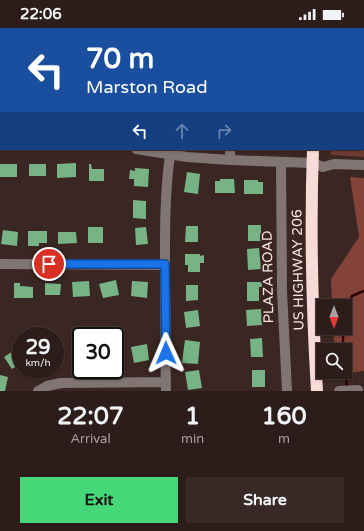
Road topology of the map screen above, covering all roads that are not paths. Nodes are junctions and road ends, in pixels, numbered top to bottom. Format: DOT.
graph roads {
  1 [pos="142,150"];
  2 [pos="230,150"];
  3 [pos="312,150"];
  4 [pos="170,155"];
  5 [pos="230,160"];
  6 [pos="281,162"];
  7 [pos="312,163"];
  8 [pos="364,165"];
  9 [pos="0,264"];
  10 [pos="165,264"];
  11 [pos="166,387"];
  12 [pos="359,390"];
  13 [pos="38,391"];
  14 [pos="287,391"];
  15 [pos="317,391"];
  16 [pos="339,391"];
  1 -- 4 [label="street"];
  2 -- 5 [label="street"];
  3 -- 7 [label="highway, US HIGHWAY 206"];
  4 -- 5 [label="street"];
  4 -- 10 [label="street"];
  5 -- 6 [label="street"];
  6 -- 7 [label="street"];
  6 -- 14 [label="street, PLAZA ROAD"];
  7 -- 8 [label="street"];
  7 -- 15 [label="highway, US HIGHWAY 206"];
  9 -- 10 [label="street"];
  10 -- 11 [label="street"];
  11 -- 13 [label="street"];
  12 -- 16 [label="street"];
}
